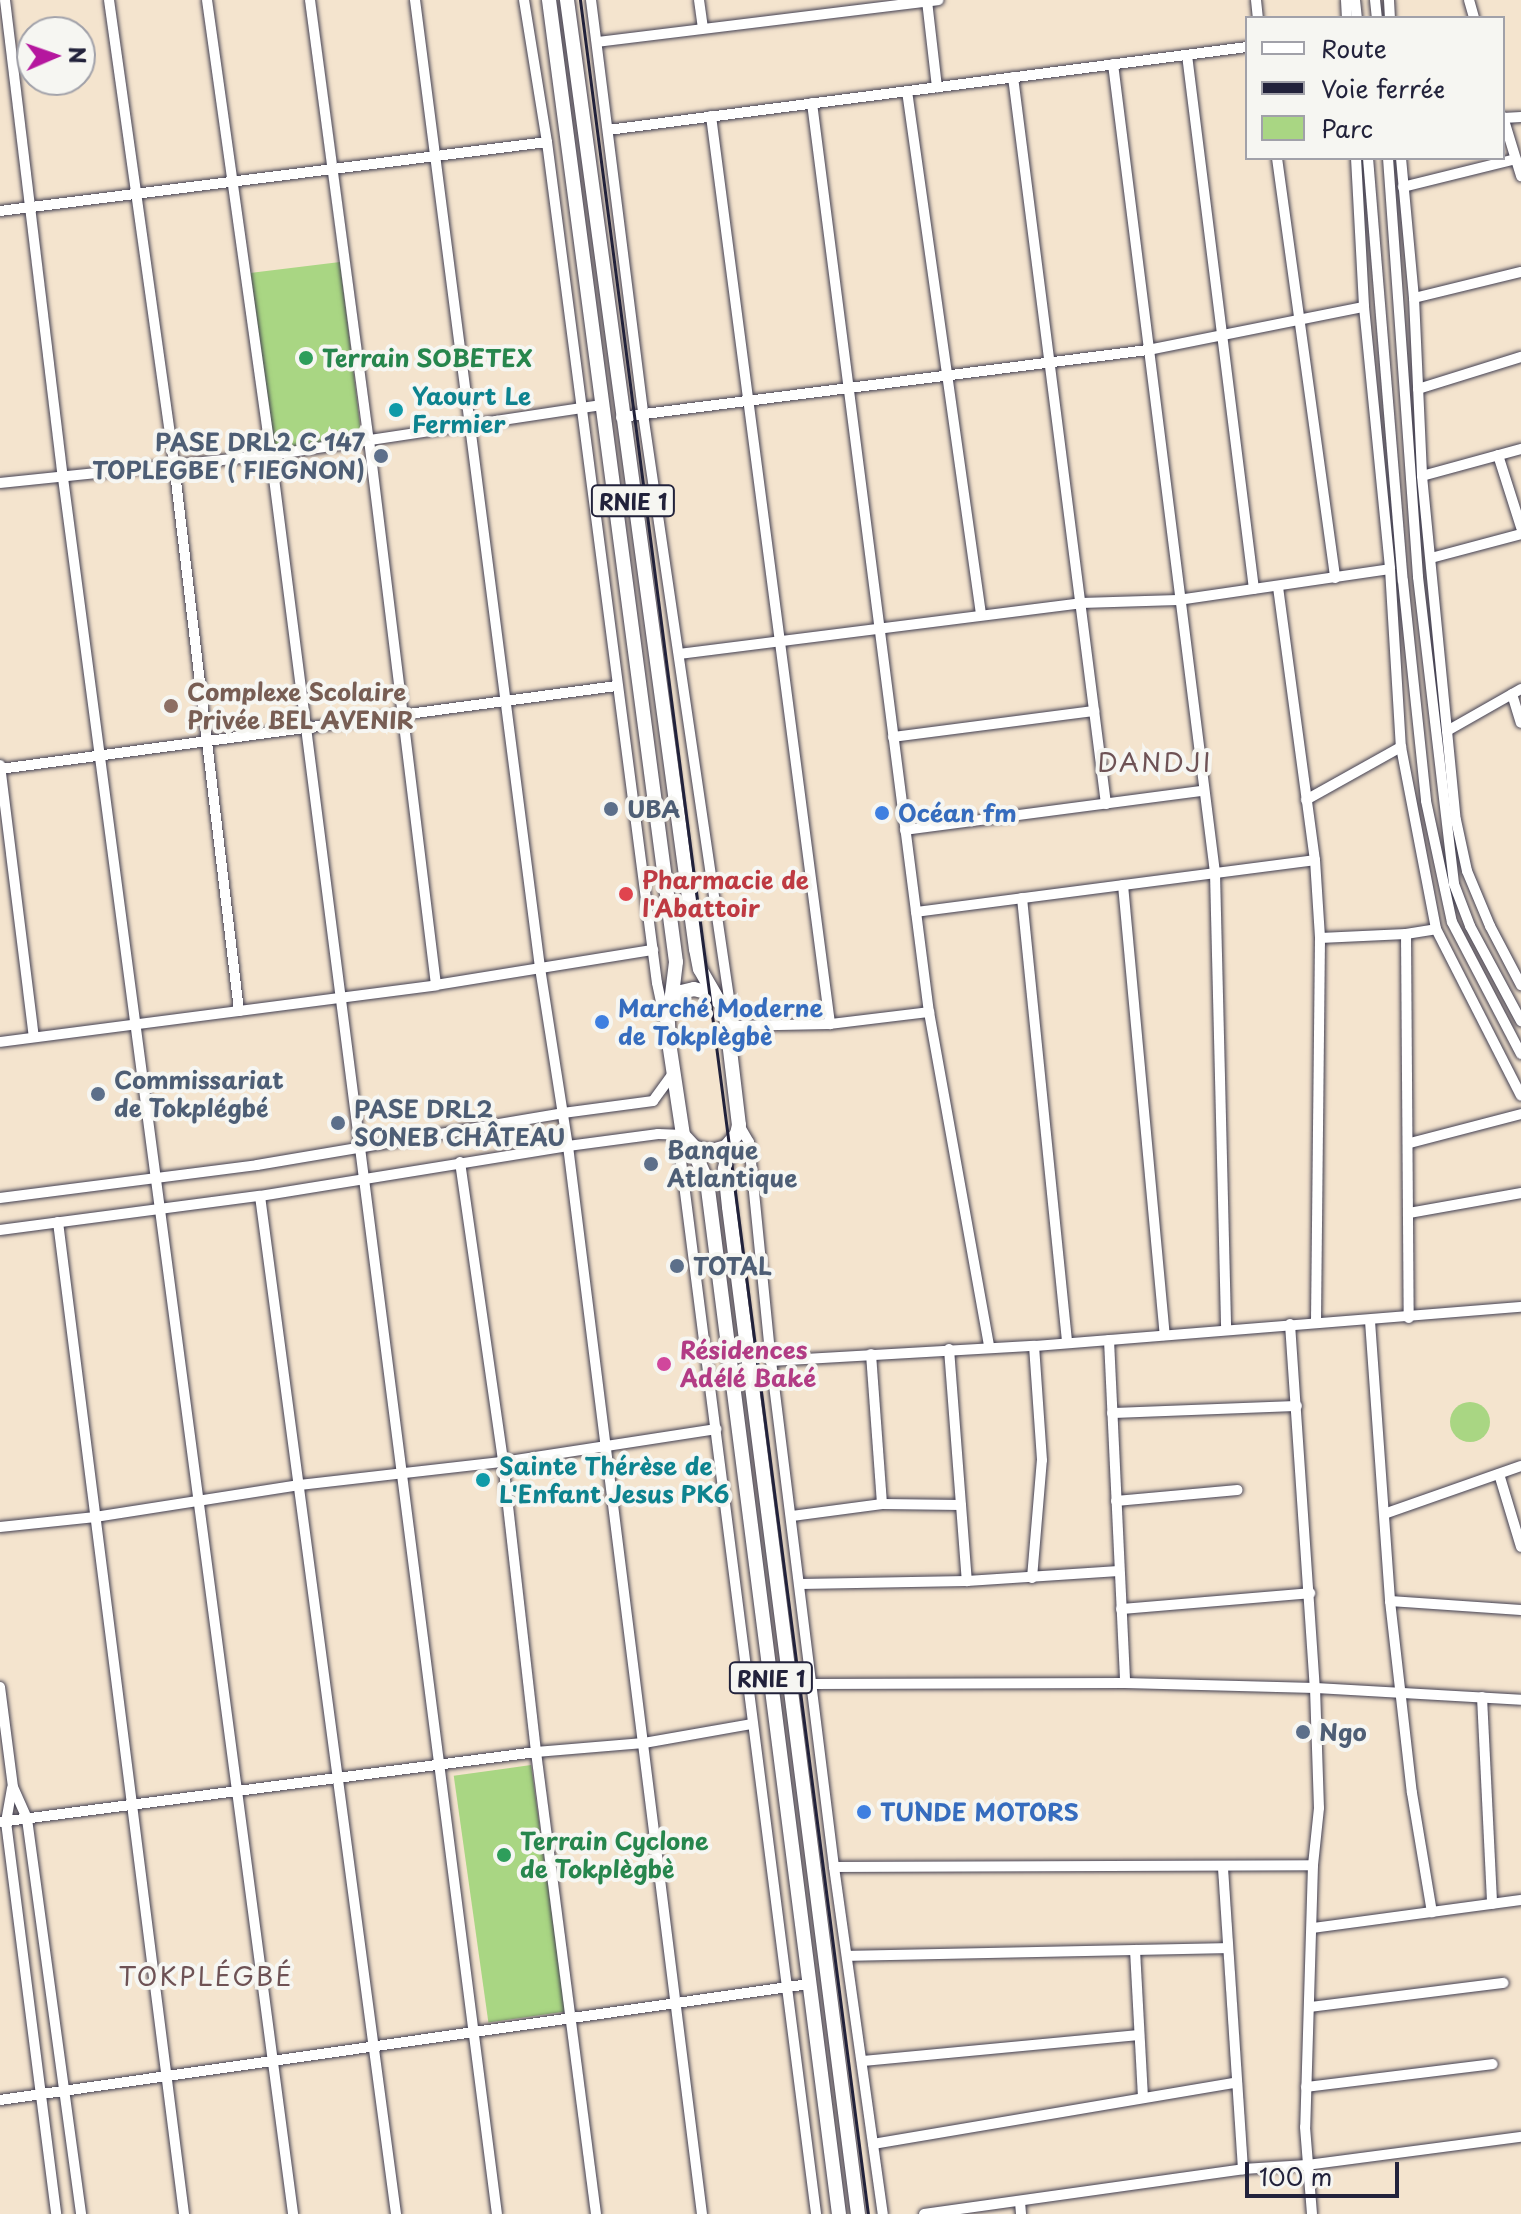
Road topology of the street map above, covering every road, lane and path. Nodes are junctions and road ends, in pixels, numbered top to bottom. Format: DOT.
graph roads {
  1 [pos="5,0"];
  2 [pos="109,0"];
  3 [pos="207,0"];
  4 [pos="310,0"];
  5 [pos="415,0"];
  6 [pos="524,0"];
  7 [pos="549,0"];
  8 [pos="567,0"];
  9 [pos="591,0"];
  10 [pos="699,0"];
  11 [pos="933,1"];
  12 [pos="703,27"];
  13 [pos="597,42"];
  14 [pos="1245,47"];
  15 [pos="1187,55"];
  16 [pos="1113,64"];
  17 [pos="1013,77"];
  18 [pos="937,87"];
  19 [pos="907,91"];
  20 [pos="812,103"];
  21 [pos="711,116"];
  22 [pos="1505,124"];
  23 [pos="608,130"];
  24 [pos="547,142"];
  25 [pos="435,156"];
  26 [pos="1516,159"];
  27 [pos="1277,160"];
  28 [pos="1356,160"];
  29 [pos="1368,160"];
  30 [pos="1388,160"];
  31 [pos="1401,160"];
  32 [pos="333,169"];
  33 [pos="1521,176"];
  34 [pos="234,182"];
  35 [pos="1403,187"];
  36 [pos="136,194"];
  37 [pos="29,208"];
  38 [pos="0,211"];
  39 [pos="1521,272"];
  40 [pos="1414,298"];
  41 [pos="1364,307"];
  42 [pos="1300,318"];
  43 [pos="1223,334"];
  44 [pos="1148,350"];
  45 [pos="1521,357"];
  46 [pos="1049,363"];
  47 [pos="946,376"];
  48 [pos="848,388"];
  49 [pos="1418,389"];
  50 [pos="748,401"];
  51 [pos="603,405"];
  52 [pos="580,411"];
  53 [pos="643,414"];
  54 [pos="621,417"];
  55 [pos="472,423"];
  56 [pos="369,440"];
  57 [pos="1521,449"];
  58 [pos="271,455"];
  59 [pos="1498,455"];
  60 [pos="174,464"];
  61 [pos="1422,476"];
  62 [pos="63,478"];
  63 [pos="0,483"];
  64 [pos="1521,527"];
  65 [pos="1521,534"];
  66 [pos="1431,558"];
  67 [pos="1390,569"];
  68 [pos="1335,578"];
  69 [pos="1278,587"];
  70 [pos="1254,589"];
  71 [pos="1178,600"];
  72 [pos="1081,603"];
  73 [pos="981,614"];
  74 [pos="882,627"];
  75 [pos="782,638"];
  76 [pos="679,654"];
  77 [pos="616,686"];
  78 [pos="1517,691"];
  79 [pos="505,701"];
  80 [pos="1094,711"];
  81 [pos="402,715"];
  82 [pos="1521,723"];
  83 [pos="305,728"];
  84 [pos="1447,731"];
  85 [pos="893,737"];
  86 [pos="207,741"];
  87 [pos="1401,747"];
  88 [pos="102,755"];
  89 [pos="0,767"];
  90 [pos="1203,791"];
  91 [pos="1306,800"];
  92 [pos="1106,804"];
  93 [pos="905,830"];
  94 [pos="1315,860"];
  95 [pos="1215,873"];
  96 [pos="1123,885"];
  97 [pos="1022,898"];
  98 [pos="916,912"];
  99 [pos="1436,929"];
  100 [pos="1406,934"];
  101 [pos="1320,938"];
  102 [pos="653,950"];
  103 [pos="1516,966"];
  104 [pos="540,968"];
  105 [pos="436,985"];
  106 [pos="1521,985"];
  107 [pos="338,998"];
  108 [pos="671,1001"];
  109 [pos="720,1003"];
  110 [pos="239,1011"];
  111 [pos="929,1012"];
  112 [pos="1521,1021"];
  113 [pos="138,1024"];
  114 [pos="830,1024"];
  115 [pos="667,1025"];
  116 [pos="727,1026"];
  117 [pos="34,1037"];
  118 [pos="0,1042"];
  119 [pos="1521,1054"];
  120 [pos="673,1073"];
  121 [pos="1521,1096"];
  122 [pos="563,1113"];
  123 [pos="1521,1114"];
  124 [pos="739,1125"];
  125 [pos="687,1140"];
  126 [pos="731,1142"];
  127 [pos="1410,1143"];
  128 [pos="568,1146"];
  129 [pos="357,1147"];
  130 [pos="460,1162"];
  131 [pos="158,1178"];
  132 [pos="363,1179"];
  133 [pos="1521,1193"];
  134 [pos="260,1196"];
  135 [pos="0,1198"];
  136 [pos="162,1209"];
  137 [pos="1409,1213"];
  138 [pos="58,1222"];
  139 [pos="0,1230"];
  140 [pos="1521,1307"];
  141 [pos="1409,1318"];
  142 [pos="1370,1321"];
  143 [pos="1316,1322"];
  144 [pos="1290,1324"];
  145 [pos="1226,1330"];
  146 [pos="1165,1335"];
  147 [pos="1109,1340"];
  148 [pos="1067,1343"];
  149 [pos="1034,1346"];
  150 [pos="989,1347"];
  151 [pos="949,1349"];
  152 [pos="871,1354"];
  153 [pos="771,1361"];
  154 [pos="1297,1406"];
  155 [pos="1112,1413"];
  156 [pos="716,1429"];
  157 [pos="604,1446"];
  158 [pos="503,1462"];
  159 [pos="1521,1466"];
  160 [pos="400,1472"];
  161 [pos="1499,1474"];
  162 [pos="300,1485"];
  163 [pos="1238,1490"];
  164 [pos="201,1501"];
  165 [pos="1116,1501"];
  166 [pos="882,1504"];
  167 [pos="961,1505"];
  168 [pos="1384,1514"];
  169 [pos="792,1516"];
  170 [pos="95,1517"];
  171 [pos="0,1527"];
  172 [pos="1521,1547"];
  173 [pos="1119,1571"];
  174 [pos="1032,1578"];
  175 [pos="967,1581"];
  176 [pos="801,1584"];
  177 [pos="1310,1593"];
  178 [pos="1390,1601"];
  179 [pos="1121,1609"];
  180 [pos="1521,1610"];
  181 [pos="1125,1683"];
  182 [pos="812,1684"];
  183 [pos="0,1687"];
  184 [pos="1315,1688"];
  185 [pos="1400,1693"];
  186 [pos="1482,1697"];
  187 [pos="1521,1700"];
  188 [pos="752,1724"];
  189 [pos="644,1743"];
  190 [pos="536,1752"];
  191 [pos="438,1765"];
  192 [pos="338,1778"];
  193 [pos="13,1787"];
  194 [pos="238,1791"];
  195 [pos="132,1805"];
  196 [pos="27,1819"];
  197 [pos="3,1822"];
  198 [pos="1313,1865"];
  199 [pos="834,1867"];
  200 [pos="1223,1868"];
  201 [pos="1521,1900"];
  202 [pos="1492,1904"];
  203 [pos="1432,1912"];
  204 [pos="1313,1928"];
  205 [pos="1227,1948"];
  206 [pos="1135,1950"];
  207 [pos="847,1956"];
  208 [pos="850,1979"];
  209 [pos="828,1983"];
  210 [pos="1504,1983"];
  211 [pos="809,1984"];
  212 [pos="787,1987"];
  213 [pos="675,2003"];
  214 [pos="1310,2007"];
  215 [pos="571,2018"];
  216 [pos="473,2032"];
  217 [pos="1139,2035"];
  218 [pos="374,2046"];
  219 [pos="273,2061"];
  220 [pos="863,2061"];
  221 [pos="1493,2064"];
  222 [pos="166,2076"];
  223 [pos="1235,2083"];
  224 [pos="1306,2087"];
  225 [pos="64,2090"];
  226 [pos="41,2094"];
  227 [pos="1143,2096"];
  228 [pos="0,2100"];
  229 [pos="1521,2137"];
  230 [pos="873,2144"];
  231 [pos="1307,2165"];
  232 [pos="1243,2169"];
  233 [pos="1020,2202"];
  234 [pos="56,2214"];
  235 [pos="81,2214"];
  236 [pos="184,2214"];
  237 [pos="293,2214"];
  238 [pos="396,2214"];
  239 [pos="497,2214"];
  240 [pos="596,2214"];
  241 [pos="702,2214"];
  242 [pos="816,2214"];
  243 [pos="839,2214"];
  244 [pos="858,2214"];
  245 [pos="883,2214"];
  246 [pos="924,2214"];
  247 [pos="1021,2214"];
  248 [pos="1312,2214"];
  1 -- 37 [label="street"];
  2 -- 36 [label="street"];
  3 -- 34 [label="street"];
  4 -- 32 [label="street"];
  5 -- 25 [label="street"];
  6 -- 24 [label="street"];
  7 -- 51 [label="highway, RNIE 1"];
  8 -- 54 [label="highway, RNIE 1"];
  9 -- 13 [label="street"];
  10 -- 12 [label="street"];
  11 -- 12 [label="street"];
  11 -- 18 [label="street"];
  12 -- 13 [label="street"];
  13 -- 23 [label="street"];
  14 -- 15 [label="street"];
  15 -- 16 [label="street"];
  15 -- 43 [label="street"];
  16 -- 17 [label="street"];
  16 -- 44 [label="street"];
  17 -- 18 [label="street"];
  17 -- 46 [label="street"];
  18 -- 19 [label="street"];
  19 -- 20 [label="street"];
  19 -- 47 [label="street"];
  20 -- 21 [label="street"];
  20 -- 48 [label="street"];
  21 -- 23 [label="street"];
  21 -- 50 [label="street"];
  22 -- 26 [label="street"];
  23 -- 53 [label="street"];
  24 -- 25 [label="street"];
  24 -- 52 [label="street"];
  25 -- 32 [label="street"];
  25 -- 55 [label="street"];
  26 -- 33 [label="street"];
  26 -- 35 [label="street"];
  27 -- 42 [label="street"];
  28 -- 41 [label="street"];
  29 -- 119 [label="street"];
  30 -- 112 [label="street"];
  31 -- 35 [label="street"];
  32 -- 34 [label="street"];
  32 -- 56 [label="street"];
  34 -- 36 [label="street"];
  34 -- 58 [label="street"];
  35 -- 40 [label="street"];
  36 -- 37 [label="street"];
  36 -- 60 [label="street"];
  37 -- 38 [label="street"];
  37 -- 62 [label="street"];
  39 -- 40 [label="street"];
  40 -- 49 [label="street"];
  41 -- 42 [label="street"];
  41 -- 67 [label="street"];
  42 -- 43 [label="street"];
  42 -- 68 [label="street"];
  43 -- 44 [label="street"];
  43 -- 70 [label="street"];
  44 -- 46 [label="street"];
  44 -- 71 [label="street"];
  45 -- 49 [label="street"];
  46 -- 47 [label="street"];
  46 -- 72 [label="street"];
  47 -- 48 [label="street"];
  47 -- 73 [label="street"];
  48 -- 50 [label="street"];
  48 -- 74 [label="street"];
  49 -- 61 [label="street"];
  50 -- 53 [label="street"];
  50 -- 75 [label="street"];
  51 -- 52 [label="street"];
  51 -- 108 [label="highway, RNIE 1"];
  52 -- 55 [label="street"];
  52 -- 77 [label="street"];
  53 -- 54 [label="street"];
  53 -- 76 [label="street"];
  54 -- 109 [label="highway, RNIE 1"];
  55 -- 56 [label="street"];
  55 -- 79 [label="street"];
  56 -- 58 [label="street"];
  56 -- 81 [label="street"];
  57 -- 59 [label="street"];
  58 -- 60 [label="street"];
  58 -- 83 [label="street"];
  59 -- 61 [label="street"];
  59 -- 64 [label="street"];
  60 -- 62 [label="street"];
  60 -- 86 [label="street"];
  61 -- 66 [label="street"];
  62 -- 63 [label="street"];
  62 -- 88 [label="street"];
  65 -- 66 [label="street"];
  66 -- 84 [label="street"];
  67 -- 68 [label="street"];
  67 -- 87 [label="street"];
  68 -- 69 [label="street"];
  69 -- 70 [label="street"];
  69 -- 91 [label="street"];
  70 -- 71 [label="street"];
  71 -- 72 [label="street"];
  71 -- 90 [label="street"];
  72 -- 73 [label="street"];
  72 -- 80 [label="street"];
  73 -- 74 [label="street"];
  74 -- 75 [label="street"];
  74 -- 85 [label="street"];
  75 -- 76 [label="street"];
  75 -- 114 [label="street"];
  76 -- 109 [label="street"];
  77 -- 79 [label="street"];
  77 -- 102 [label="street"];
  78 -- 82 [label="street"];
  78 -- 84 [label="street"];
  79 -- 81 [label="street"];
  79 -- 104 [label="street"];
  80 -- 85 [label="street"];
  80 -- 92 [label="street"];
  81 -- 83 [label="street"];
  81 -- 105 [label="street"];
  83 -- 86 [label="street"];
  83 -- 107 [label="street"];
  84 -- 103 [label="street"];
  85 -- 93 [label="street"];
  86 -- 88 [label="street"];
  86 -- 110 [label="street"];
  87 -- 91 [label="street"];
  87 -- 99 [label="street"];
  88 -- 89 [label="street"];
  88 -- 113 [label="street"];
  89 -- 117 [label="street"];
  90 -- 92 [label="street"];
  90 -- 95 [label="street"];
  91 -- 94 [label="street"];
  92 -- 93 [label="street"];
  93 -- 98 [label="street"];
  94 -- 95 [label="street"];
  94 -- 101 [label="street"];
  95 -- 96 [label="street"];
  95 -- 145 [label="street"];
  96 -- 97 [label="street"];
  96 -- 146 [label="street"];
  97 -- 98 [label="street"];
  97 -- 148 [label="street"];
  98 -- 111 [label="street"];
  99 -- 100 [label="street"];
  99 -- 121 [label="street"];
  100 -- 101 [label="street"];
  100 -- 127 [label="street"];
  101 -- 143 [label="street"];
  102 -- 104 [label="street"];
  102 -- 115 [label="street"];
  103 -- 106 [label="street"];
  104 -- 105 [label="street"];
  104 -- 122 [label="street"];
  105 -- 107 [label="street"];
  107 -- 110 [label="street"];
  107 -- 129 [label="street"];
  108 -- 109 [label="highway"];
  108 -- 115 [label="highway, RNIE 1"];
  109 -- 116 [label="highway, RNIE 1"];
  110 -- 113 [label="street"];
  111 -- 114 [label="street"];
  111 -- 150 [label="street"];
  113 -- 117 [label="street"];
  113 -- 131 [label="street"];
  114 -- 116 [label="street"];
  115 -- 120 [label="highway, RNIE 1"];
  116 -- 124 [label="highway, RNIE 1"];
  117 -- 118 [label="street"];
  120 -- 122 [label="street"];
  120 -- 125 [label="highway, RNIE 1"];
  122 -- 128 [label="street"];
  122 -- 129 [label="street"];
  123 -- 127 [label="street"];
  124 -- 126 [label="highway, RNIE 1"];
  124 -- 153 [label="street"];
  125 -- 126 [label="highway"];
  125 -- 128 [label="street"];
  125 -- 156 [label="street"];
  125 -- 211 [label="highway, RNIE 1"];
  126 -- 209 [label="highway, RNIE 1"];
  127 -- 137 [label="street"];
  128 -- 130 [label="street"];
  128 -- 157 [label="street"];
  129 -- 131 [label="street"];
  129 -- 132 [label="street"];
  130 -- 132 [label="street"];
  130 -- 158 [label="street"];
  131 -- 135 [label="street"];
  131 -- 136 [label="street"];
  132 -- 134 [label="street"];
  132 -- 160 [label="street"];
  133 -- 137 [label="street"];
  134 -- 136 [label="street"];
  134 -- 162 [label="street"];
  136 -- 138 [label="street"];
  136 -- 164 [label="street"];
  137 -- 141 [label="street"];
  138 -- 139 [label="street"];
  138 -- 170 [label="street"];
  140 -- 141 [label="street"];
  141 -- 142 [label="street"];
  142 -- 143 [label="street"];
  142 -- 168 [label="street"];
  143 -- 144 [label="street"];
  144 -- 145 [label="street"];
  144 -- 154 [label="street"];
  145 -- 146 [label="street"];
  146 -- 147 [label="street"];
  147 -- 148 [label="street"];
  147 -- 155 [label="street"];
  148 -- 149 [label="street"];
  149 -- 150 [label="street"];
  149 -- 174 [label="street"];
  150 -- 151 [label="street"];
  151 -- 152 [label="street"];
  151 -- 167 [label="street"];
  152 -- 153 [label="street"];
  152 -- 166 [label="street"];
  153 -- 169 [label="street"];
  154 -- 155 [label="street"];
  154 -- 177 [label="street"];
  155 -- 165 [label="street"];
  156 -- 157 [label="street"];
  156 -- 188 [label="street"];
  157 -- 158 [label="street"];
  157 -- 189 [label="street"];
  158 -- 160 [label="street"];
  158 -- 190 [label="street"];
  159 -- 161 [label="street"];
  160 -- 162 [label="street"];
  160 -- 191 [label="street"];
  161 -- 168 [label="street"];
  161 -- 172 [label="street"];
  162 -- 164 [label="street"];
  162 -- 192 [label="street"];
  163 -- 165 [label="street"];
  164 -- 170 [label="street"];
  164 -- 194 [label="street"];
  165 -- 173 [label="street"];
  166 -- 167 [label="street"];
  166 -- 169 [label="street"];
  167 -- 175 [label="street"];
  168 -- 178 [label="street"];
  169 -- 176 [label="street"];
  170 -- 171 [label="street"];
  170 -- 195 [label="street"];
  173 -- 174 [label="street"];
  173 -- 179 [label="street"];
  174 -- 175 [label="street"];
  175 -- 176 [label="street"];
  176 -- 182 [label="street"];
  177 -- 179 [label="street"];
  177 -- 184 [label="street"];
  178 -- 180 [label="street"];
  178 -- 185 [label="street"];
  179 -- 181 [label="street"];
  181 -- 182 [label="street"];
  181 -- 184 [label="street"];
  182 -- 199 [label="street"];
  183 -- 193 [label="street"];
  184 -- 185 [label="street"];
  184 -- 198 [label="street"];
  185 -- 186 [label="street"];
  185 -- 203 [label="street"];
  186 -- 187 [label="street"];
  186 -- 202 [label="street"];
  188 -- 189 [label="street"];
  188 -- 212 [label="street"];
  189 -- 190 [label="street"];
  189 -- 213 [label="street"];
  190 -- 191 [label="street"];
  190 -- 215 [label="street"];
  191 -- 192 [label="street"];
  191 -- 216 [label="street"];
  192 -- 194 [label="street"];
  192 -- 218 [label="street"];
  193 -- 196 [label="street"];
  193 -- 197 [label="street"];
  194 -- 195 [label="street"];
  194 -- 219 [label="street"];
  195 -- 196 [label="street"];
  195 -- 222 [label="street"];
  196 -- 197 [label="street"];
  196 -- 225 [label="street"];
  197 -- 226 [label="street"];
  198 -- 200 [label="street"];
  198 -- 204 [label="street"];
  199 -- 200 [label="street"];
  199 -- 207 [label="street"];
  200 -- 205 [label="street"];
  201 -- 202 [label="street"];
  202 -- 203 [label="street"];
  203 -- 204 [label="street"];
  204 -- 214 [label="street"];
  205 -- 206 [label="street"];
  205 -- 223 [label="street"];
  206 -- 207 [label="street"];
  206 -- 217 [label="street"];
  207 -- 208 [label="street"];
  208 -- 209 [label="street"];
  208 -- 220 [label="street"];
  209 -- 244 [label="highway, RNIE 1"];
  210 -- 214 [label="street"];
  211 -- 212 [label="street"];
  211 -- 243 [label="highway, RNIE 1"];
  212 -- 213 [label="street"];
  212 -- 242 [label="street"];
  213 -- 215 [label="street"];
  213 -- 241 [label="street"];
  214 -- 224 [label="street"];
  215 -- 216 [label="street"];
  215 -- 240 [label="street"];
  216 -- 218 [label="street"];
  216 -- 239 [label="street"];
  217 -- 220 [label="street"];
  217 -- 227 [label="street"];
  218 -- 219 [label="street"];
  218 -- 238 [label="street"];
  219 -- 222 [label="street"];
  219 -- 237 [label="street"];
  220 -- 230 [label="street"];
  221 -- 224 [label="street"];
  222 -- 225 [label="street"];
  222 -- 236 [label="street"];
  223 -- 227 [label="street"];
  223 -- 232 [label="street"];
  224 -- 231 [label="street"];
  225 -- 226 [label="street"];
  225 -- 235 [label="street"];
  226 -- 228 [label="street"];
  226 -- 234 [label="street"];
  227 -- 230 [label="street"];
  229 -- 231 [label="street"];
  230 -- 245 [label="street"];
  231 -- 232 [label="street"];
  231 -- 248 [label="street"];
  232 -- 233 [label="street"];
  233 -- 246 [label="street"];
  233 -- 247 [label="street"];
}
